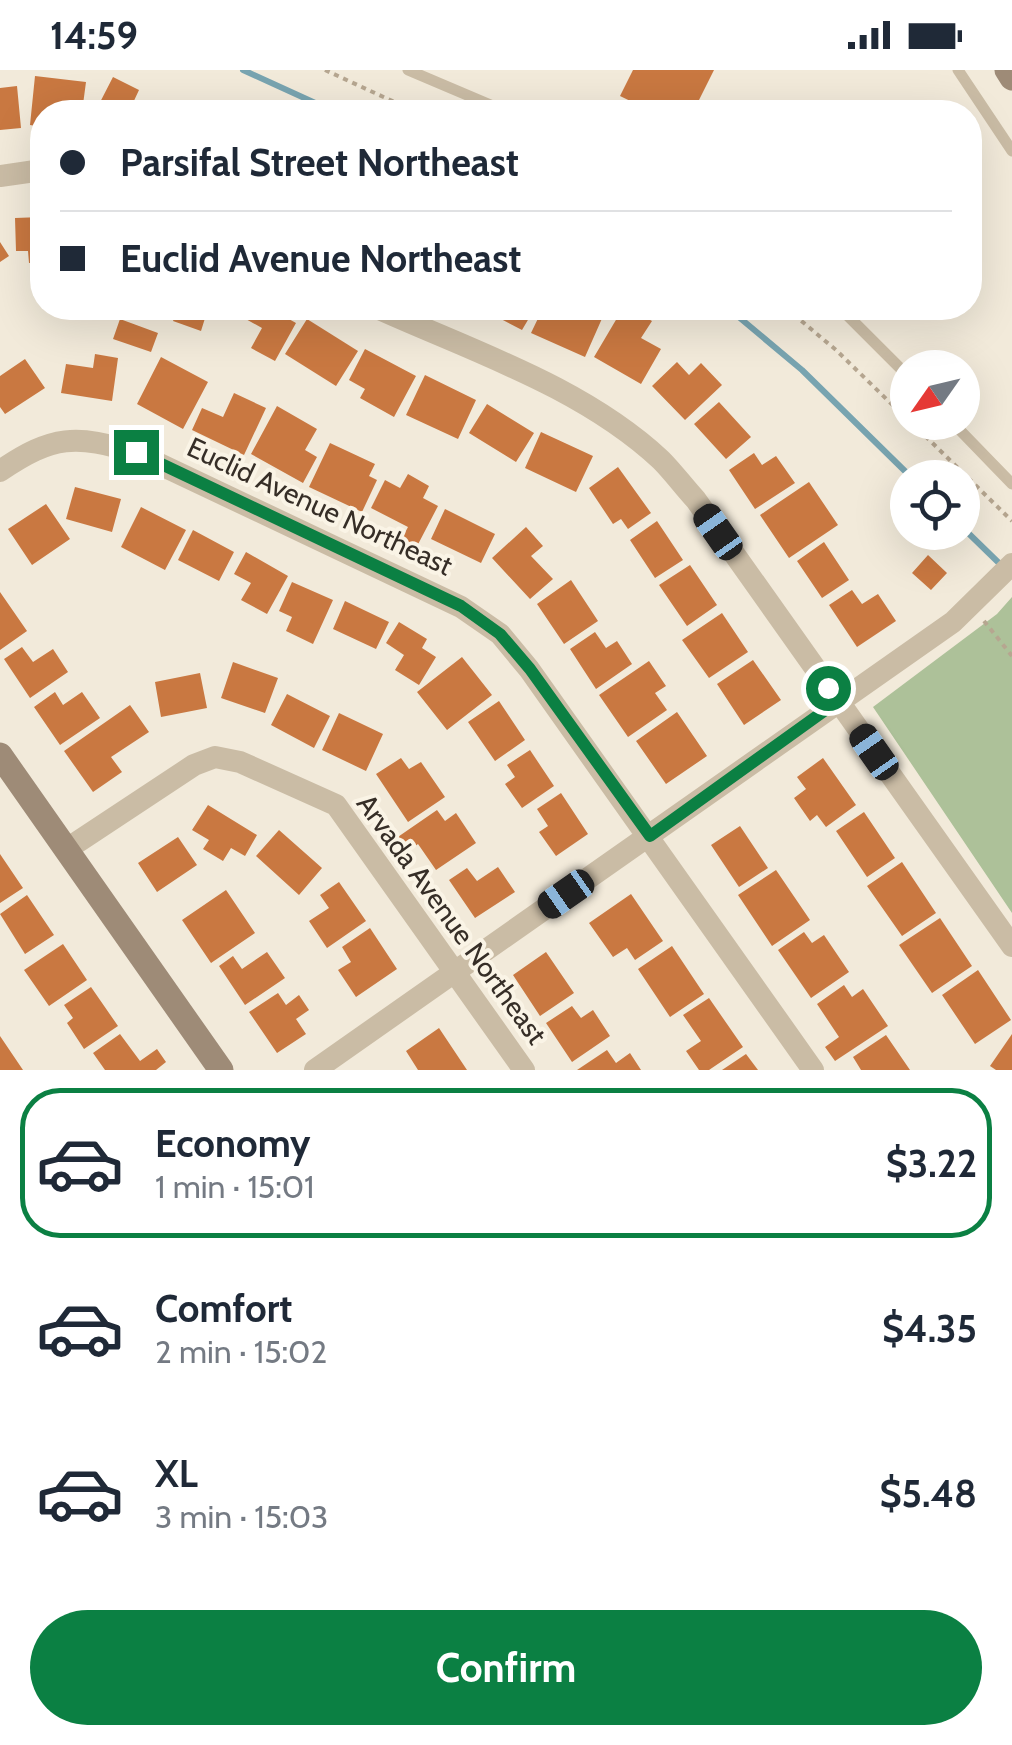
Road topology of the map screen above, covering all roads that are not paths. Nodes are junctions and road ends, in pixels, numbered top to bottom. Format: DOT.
graph roads {
  1 [pos="408,70"];
  2 [pos="958,70"];
  3 [pos="1007,70"];
  4 [pos="1012,78"];
  5 [pos="479,100"];
  6 [pos="978,100"];
  7 [pos="982,106"];
  8 [pos="1012,152"];
  9 [pos="30,172"];
  10 [pos="0,176"];
  11 [pos="403,320"];
  12 [pos="852,320"];
  13 [pos="890,358"];
  14 [pos="969,440"];
  15 [pos="0,471"];
  16 [pos="1012,484"];
  17 [pos="1012,564"];
  18 [pos="838,701"];
  19 [pos="0,755"];
  20 [pos="650,836"];
  21 [pos="67,849"];
  22 [pos="1012,946"];
  23 [pos="456,972"];
  24 [pos="221,1070"];
  25 [pos="315,1070"];
  26 [pos="524,1070"];
  27 [pos="813,1070"];
  1 -- 5 [label="lane"];
  2 -- 6 [label="lane"];
  3 -- 4 [label="street"];
  7 -- 8 [label="lane"];
  9 -- 10 [label="street"];
  11 -- 18 [label="street"];
  12 -- 13 [label="lane"];
  14 -- 16 [label="lane"];
  15 -- 20 [label="street, Euclid Avenue Northeast"];
  17 -- 18 [label="street"];
  18 -- 20 [label="street"];
  18 -- 22 [label="street"];
  19 -- 21 [label="street"];
  20 -- 23 [label="street"];
  20 -- 27 [label="street, Euclid Avenue Northeast"];
  21 -- 23 [label="street, Arvada Avenue Northeast"];
  21 -- 24 [label="street"];
  23 -- 25 [label="street"];
  23 -- 26 [label="street, Arvada Avenue Northeast"];
}
